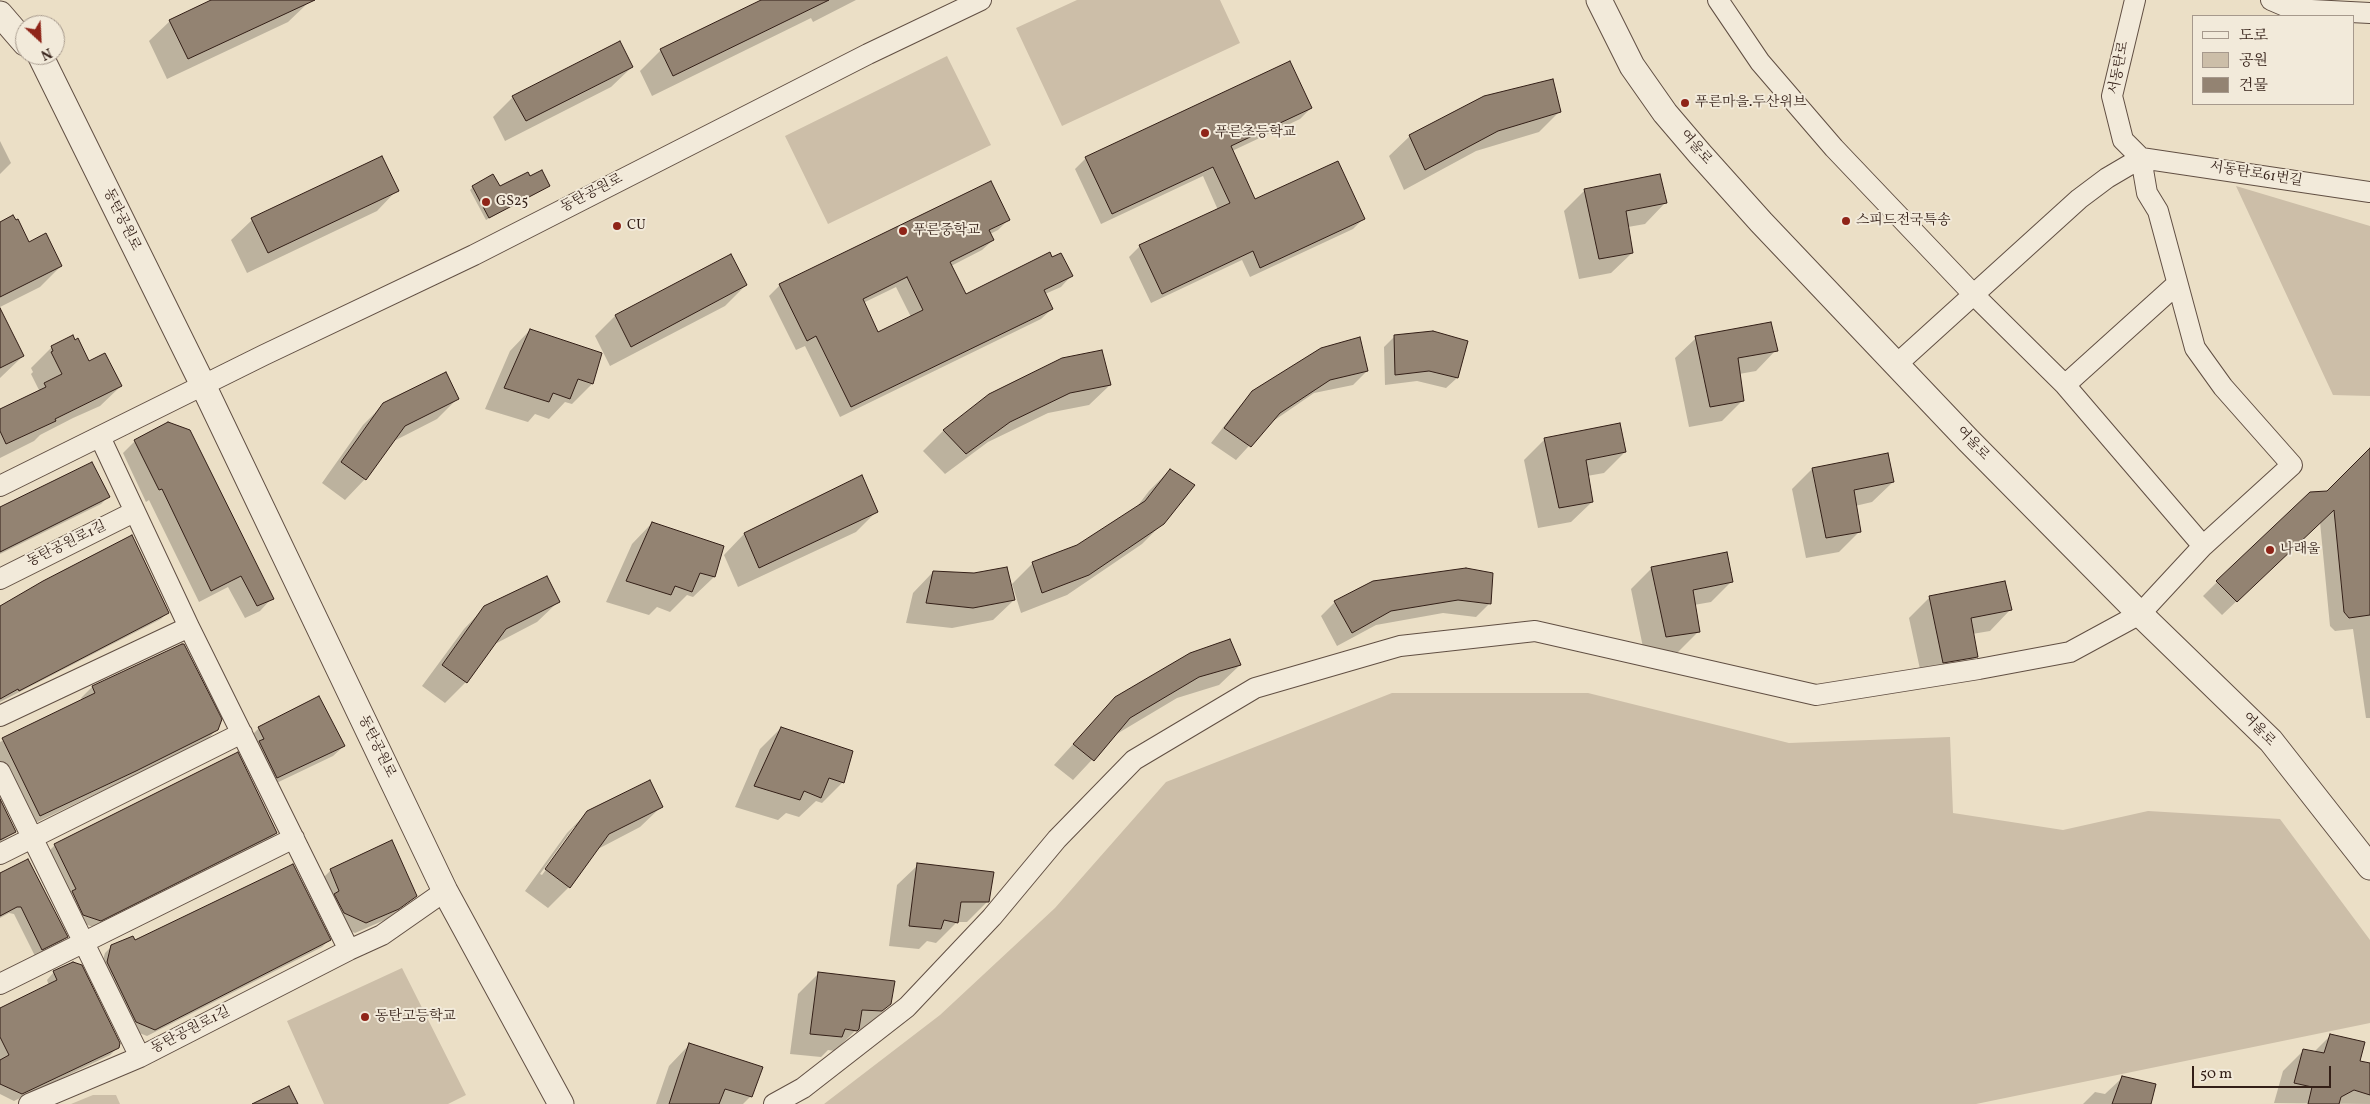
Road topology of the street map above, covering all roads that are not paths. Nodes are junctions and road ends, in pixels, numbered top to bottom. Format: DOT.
graph roads {
  1 [pos="11,0"];
  2 [pos="981,0"];
  3 [pos="1599,0"];
  4 [pos="1718,0"];
  5 [pos="2135,0"];
  6 [pos="2271,0"];
  7 [pos="0,14"];
  8 [pos="2370,14"];
  9 [pos="19,15"];
  10 [pos="15,31"];
  11 [pos="43,65"];
  12 [pos="2141,158"];
  13 [pos="2370,192"];
  14 [pos="2177,284"];
  15 [pos="1974,295"];
  16 [pos="1897,364"];
  17 [pos="203,385"];
  18 [pos="2065,385"];
  19 [pos="100,437"];
  20 [pos="0,486"];
  21 [pos="134,512"];
  22 [pos="2203,546"];
  23 [pos="0,578"];
  24 [pos="2140,614"];
  25 [pos="189,626"];
  26 [pos="0,716"];
  27 [pos="242,733"];
  28 [pos="0,772"];
  29 [pos="294,838"];
  30 [pos="32,839"];
  31 [pos="0,854"];
  32 [pos="2370,867"];
  33 [pos="445,891"];
  34 [pos="83,943"];
  35 [pos="349,950"];
  36 [pos="0,984"];
  37 [pos="140,1057"];
  38 [pos="29,1104"];
  39 [pos="561,1104"];
  40 [pos="774,1104"];
  1 -- 9 [label="street"];
  2 -- 17 [label="street, 동탄공원로"];
  3 -- 16 [label="street, 여울로"];
  4 -- 15 [label="street"];
  5 -- 12 [label="street, 서동탄로"];
  6 -- 8 [label="street"];
  7 -- 10 [label="street"];
  11 -- 17 [label="street, 동탄공원로"];
  12 -- 13 [label="street, 서동탄로61번길"];
  12 -- 14 [label="street"];
  12 -- 15 [label="street"];
  14 -- 18 [label="street"];
  14 -- 22 [label="street"];
  15 -- 16 [label="street"];
  15 -- 18 [label="street"];
  16 -- 24 [label="street, 여울로"];
  17 -- 19 [label="street"];
  17 -- 33 [label="street, 동탄공원로"];
  18 -- 22 [label="street"];
  19 -- 20 [label="street"];
  19 -- 21 [label="street"];
  21 -- 23 [label="street, 동탄공원로1길"];
  21 -- 25 [label="street"];
  22 -- 24 [label="street"];
  24 -- 32 [label="street, 여울로"];
  24 -- 40 [label="street"];
  25 -- 26 [label="street"];
  25 -- 27 [label="street"];
  27 -- 29 [label="street"];
  27 -- 30 [label="street"];
  28 -- 30 [label="street"];
  29 -- 34 [label="street"];
  29 -- 35 [label="street"];
  30 -- 31 [label="street"];
  30 -- 34 [label="street"];
  33 -- 35 [label="street, 동탄공원로1길"];
  33 -- 39 [label="street, 동탄공원로"];
  34 -- 36 [label="street"];
  34 -- 37 [label="street"];
  35 -- 37 [label="street, 동탄공원로1길"];
  37 -- 38 [label="street, 동탄공원로1길"];
}
